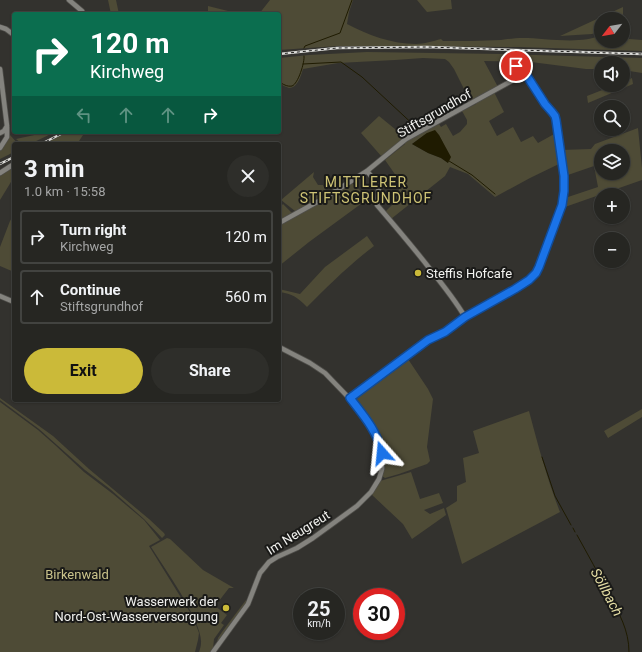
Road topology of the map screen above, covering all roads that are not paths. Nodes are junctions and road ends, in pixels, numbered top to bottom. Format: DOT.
graph roads {
  1 [pos="69,0"];
  2 [pos="82,11"];
  3 [pos="0,26"];
  4 [pos="12,34"];
  5 [pos="0,69"];
  6 [pos="524,74"];
  7 [pos="515,80"];
  8 [pos="7,126"];
  9 [pos="0,133"];
  10 [pos="0,148"];
  11 [pos="12,165"];
  12 [pos="368,171"];
  13 [pos="0,173"];
  14 [pos="281,222"];
  15 [pos="0,296"];
  16 [pos="12,301"];
  17 [pos="465,317"];
  18 [pos="281,348"];
  19 [pos="350,398"];
  20 [pos="214,652"];
  1 -- 2 [label="street"];
  3 -- 4 [label="street"];
  5 -- 8 [label="street"];
  6 -- 7 [label="street, Stiftsgrundhof"];
  6 -- 7 [label="street"];
  6 -- 17 [label="street"];
  7 -- 12 [label="street, Stiftsgrundhof"];
  8 -- 9 [label="street"];
  8 -- 10 [label="street"];
  11 -- 13 [label="street"];
  12 -- 14 [label="street, Stiftsgrundhof"];
  12 -- 17 [label="street"];
  15 -- 16 [label="street"];
  17 -- 19 [label="street"];
  18 -- 19 [label="street"];
  19 -- 20 [label="street, Im Neugreut"];
}
